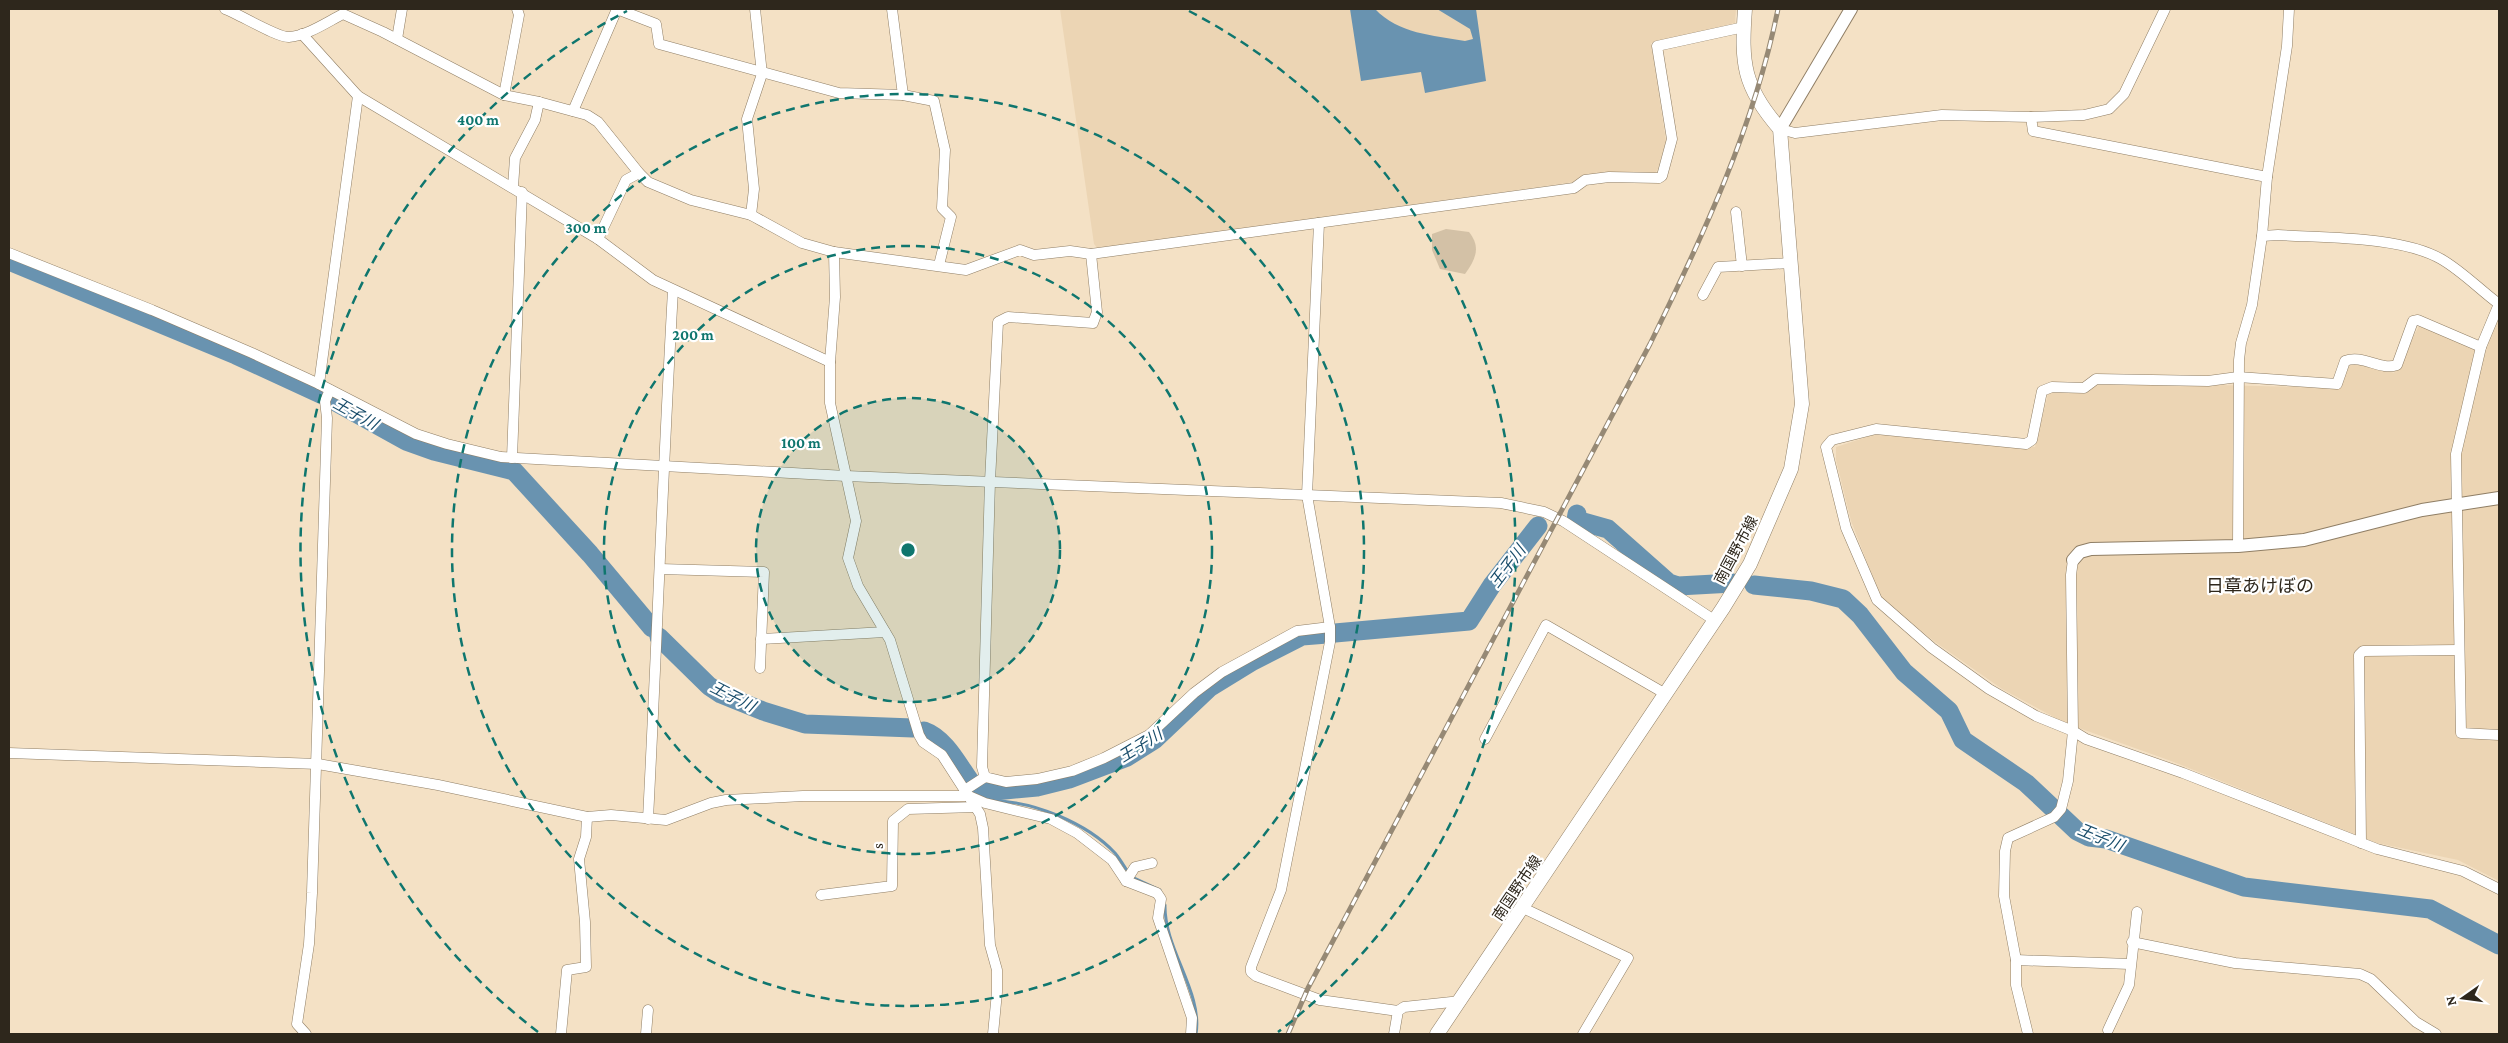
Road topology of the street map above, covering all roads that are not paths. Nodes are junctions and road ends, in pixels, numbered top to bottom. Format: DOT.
graph roads {
  1 [pos="224,9"];
  2 [pos="402,9"];
  3 [pos="517,9"];
  4 [pos="617,9"];
  5 [pos="755,9"];
  6 [pos="892,9"];
  7 [pos="1745,9"];
  8 [pos="1851,9"];
  9 [pos="2165,9"];
  10 [pos="2289,9"];
  11 [pos="1744,27"];
  12 [pos="302,34"];
  13 [pos="397,39"];
  14 [pos="762,74"];
  15 [pos="504,95"];
  16 [pos="903,95"];
  17 [pos="358,96"];
  18 [pos="539,102"];
  19 [pos="573,111"];
  20 [pos="2031,117"];
  21 [pos="1780,129"];
  22 [pos="639,173"];
  23 [pos="2268,177"];
  24 [pos="518,189"];
  25 [pos="1736,212"];
  26 [pos="752,215"];
  27 [pos="1319,223"];
  28 [pos="2262,236"];
  29 [pos="598,239"];
  30 [pos="834,252"];
  31 [pos="9,253"];
  32 [pos="1091,254"];
  33 [pos="1790,263"];
  34 [pos="939,265"];
  35 [pos="1742,266"];
  36 [pos="673,290"];
  37 [pos="1703,295"];
  38 [pos="2499,304"];
  39 [pos="2481,347"];
  40 [pos="830,362"];
  41 [pos="2238,377"];
  42 [pos="319,384"];
  43 [pos="328,395"];
  44 [pos="512,458"];
  45 [pos="663,465"];
  46 [pos="846,476"];
  47 [pos="990,481"];
  48 [pos="1307,495"];
  49 [pos="2499,498"];
  50 [pos="2457,505"];
  51 [pos="2238,546"];
  52 [pos="2073,560"];
  53 [pos="660,568"];
  54 [pos="1714,620"];
  55 [pos="1330,626"];
  56 [pos="885,632"];
  57 [pos="761,639"];
  58 [pos="2459,650"];
  59 [pos="760,668"];
  60 [pos="1664,693"];
  61 [pos="2073,731"];
  62 [pos="2499,735"];
  63 [pos="1485,739"];
  64 [pos="9,753"];
  65 [pos="318,764"];
  66 [pos="985,777"];
  67 [pos="967,793"];
  68 [pos="976,807"];
  69 [pos="587,817"];
  70 [pos="648,819"];
  71 [pos="2361,843"];
  72 [pos="1152,863"];
  73 [pos="1126,881"];
  74 [pos="2499,889"];
  75 [pos="821,895"];
  76 [pos="1523,908"];
  77 [pos="2137,912"];
  78 [pos="2132,942"];
  79 [pos="2016,960"];
  80 [pos="2130,964"];
  81 [pos="1461,1000"];
  82 [pos="648,1010"];
  83 [pos="1398,1011"];
  84 [pos="2108,1030"];
  85 [pos="306,1034"];
  86 [pos="560,1034"];
  87 [pos="646,1034"];
  88 [pos="993,1034"];
  89 [pos="1191,1034"];
  90 [pos="1394,1034"];
  91 [pos="1437,1034"];
  92 [pos="1583,1034"];
  93 [pos="2028,1034"];
  94 [pos="2436,1034"];
  1 -- 12 [label="street"];
  2 -- 13 [label="street"];
  3 -- 15 [label="street"];
  4 -- 14 [label="street"];
  4 -- 19 [label="street"];
  5 -- 14 [label="street"];
  6 -- 16 [label="street"];
  7 -- 11 [label="main road"];
  8 -- 21 [label="street"];
  9 -- 20 [label="street"];
  10 -- 23 [label="street"];
  11 -- 21 [label="main road"];
  11 -- 27 [label="street"];
  12 -- 13 [label="street"];
  12 -- 17 [label="street"];
  13 -- 15 [label="street"];
  14 -- 16 [label="street"];
  14 -- 26 [label="street"];
  15 -- 18 [label="street"];
  16 -- 34 [label="street"];
  17 -- 24 [label="street"];
  17 -- 42 [label="street"];
  18 -- 19 [label="street"];
  18 -- 24 [label="street"];
  19 -- 22 [label="street"];
  20 -- 21 [label="street"];
  20 -- 23 [label="street"];
  21 -- 33 [label="main road, 南国野市線"];
  22 -- 26 [label="street"];
  22 -- 29 [label="street"];
  23 -- 28 [label="street"];
  24 -- 29 [label="street"];
  24 -- 44 [label="street"];
  25 -- 35 [label="street"];
  26 -- 30 [label="street"];
  27 -- 32 [label="street"];
  27 -- 48 [label="street"];
  28 -- 38 [label="street"];
  28 -- 41 [label="street"];
  29 -- 36 [label="street"];
  30 -- 34 [label="street"];
  30 -- 40 [label="street"];
  31 -- 42 [label="street"];
  32 -- 34 [label="street"];
  32 -- 47 [label="street"];
  33 -- 35 [label="street"];
  33 -- 54 [label="main road, 南国野市線"];
  35 -- 37 [label="street"];
  36 -- 40 [label="street"];
  36 -- 45 [label="street"];
  38 -- 39 [label="street"];
  39 -- 41 [label="street"];
  39 -- 50 [label="street"];
  40 -- 46 [label="street"];
  41 -- 51 [label="street"];
  41 -- 61 [label="street"];
  42 -- 43 [label="street"];
  43 -- 44 [label="street"];
  43 -- 65 [label="street"];
  44 -- 45 [label="street"];
  45 -- 46 [label="street"];
  45 -- 53 [label="street"];
  46 -- 47 [label="street"];
  46 -- 56 [label="street"];
  47 -- 48 [label="street"];
  47 -- 66 [label="street"];
  48 -- 54 [label="street"];
  48 -- 55 [label="street"];
  49 -- 50 [label="street"];
  50 -- 51 [label="street"];
  50 -- 58 [label="street"];
  51 -- 52 [label="street"];
  52 -- 61 [label="street"];
  53 -- 57 [label="street"];
  53 -- 70 [label="street"];
  54 -- 60 [label="main road, 南国野市線"];
  55 -- 66 [label="street"];
  55 -- 83 [label="street"];
  56 -- 57 [label="street"];
  56 -- 67 [label="street"];
  57 -- 59 [label="street"];
  58 -- 62 [label="street"];
  58 -- 71 [label="street"];
  60 -- 63 [label="street"];
  60 -- 76 [label="main road, 南国野市線"];
  61 -- 71 [label="street"];
  61 -- 79 [label="street"];
  64 -- 65 [label="street"];
  65 -- 69 [label="street"];
  65 -- 85 [label="street"];
  66 -- 67 [label="street"];
  67 -- 68 [label="street"];
  67 -- 70 [label="street"];
  67 -- 73 [label="street"];
  68 -- 75 [label="street, s"];
  68 -- 88 [label="street"];
  69 -- 70 [label="street"];
  69 -- 86 [label="street"];
  71 -- 74 [label="street"];
  72 -- 73 [label="street"];
  73 -- 89 [label="street"];
  76 -- 81 [label="main road, 南国野市線"];
  76 -- 92 [label="street"];
  77 -- 78 [label="street"];
  78 -- 80 [label="street"];
  78 -- 94 [label="street"];
  79 -- 80 [label="street"];
  79 -- 93 [label="street"];
  80 -- 84 [label="street"];
  81 -- 83 [label="street"];
  81 -- 91 [label="main road, 南国野市線"];
  82 -- 87 [label="street"];
  83 -- 90 [label="street"];
}
